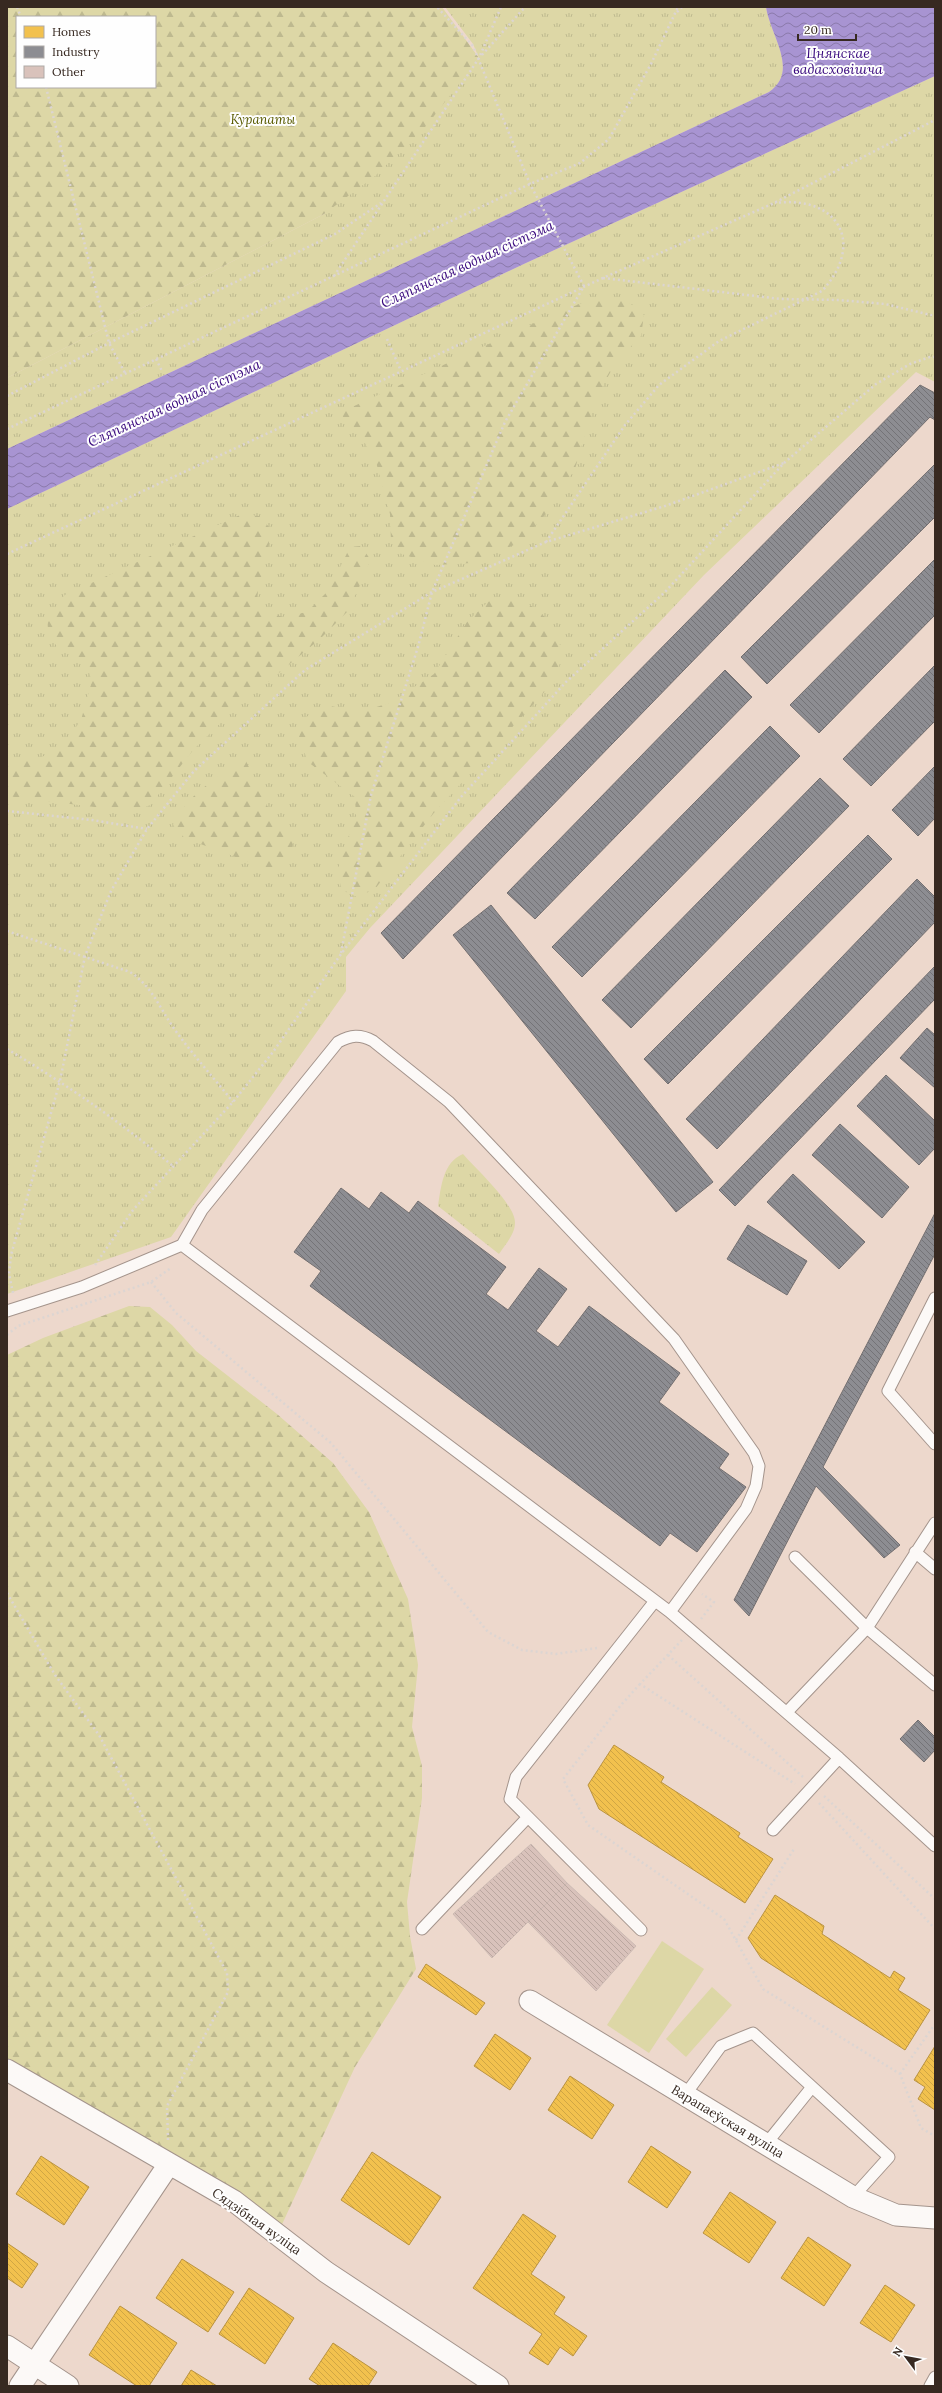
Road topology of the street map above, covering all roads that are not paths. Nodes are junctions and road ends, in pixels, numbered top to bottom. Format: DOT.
graph roads {
  1 [pos="182,1245"];
  2 [pos="935,1298"];
  3 [pos="7,1311"];
  4 [pos="935,1444"];
  5 [pos="935,1522"];
  6 [pos="915,1552"];
  7 [pos="795,1557"];
  8 [pos="935,1569"];
  9 [pos="655,1601"];
  10 [pos="670,1612"];
  11 [pos="867,1628"];
  12 [pos="935,1686"];
  13 [pos="787,1712"];
  14 [pos="839,1758"];
  15 [pos="528,1817"];
  16 [pos="773,1830"];
  17 [pos="935,1846"];
  18 [pos="422,1929"];
  19 [pos="641,1930"];
  20 [pos="530,2001"];
  21 [pos="7,2070"];
  22 [pos="812,2087"];
  23 [pos="685,2094"];
  24 [pos="766,2144"];
  25 [pos="169,2164"];
  26 [pos="853,2197"];
  27 [pos="935,2218"];
  28 [pos="7,2346"];
  29 [pos="35,2364"];
  30 [pos="935,2377"];
  31 [pos="20,2386"];
  32 [pos="68,2386"];
  33 [pos="498,2386"];
  34 [pos="930,2386"];
  1 -- 3 [label="lane"];
  1 -- 9 [label="lane"];
  1 -- 10 [label="lane"];
  2 -- 4 [label="lane"];
  5 -- 6 [label="lane"];
  6 -- 8 [label="lane"];
  6 -- 11 [label="lane"];
  7 -- 11 [label="lane"];
  9 -- 10 [label="lane"];
  9 -- 15 [label="lane"];
  10 -- 13 [label="lane"];
  11 -- 12 [label="lane"];
  11 -- 13 [label="lane"];
  13 -- 14 [label="lane"];
  14 -- 16 [label="lane"];
  14 -- 17 [label="lane"];
  15 -- 18 [label="lane"];
  15 -- 19 [label="lane"];
  20 -- 23 [label="street, Варапаеўская вуліца"];
  21 -- 25 [label="street, Сядзібная вуліца"];
  22 -- 23 [label="lane"];
  22 -- 24 [label="lane"];
  22 -- 26 [label="lane"];
  23 -- 24 [label="street, Варапаеўская вуліца"];
  24 -- 26 [label="street, Варапаеўская вуліца"];
  25 -- 29 [label="street"];
  25 -- 33 [label="street, Сядзібная вуліца"];
  26 -- 27 [label="street, Варапаеўская вуліца"];
  28 -- 29 [label="street"];
  29 -- 31 [label="street"];
  29 -- 32 [label="street"];
  30 -- 34 [label="lane"];
}
